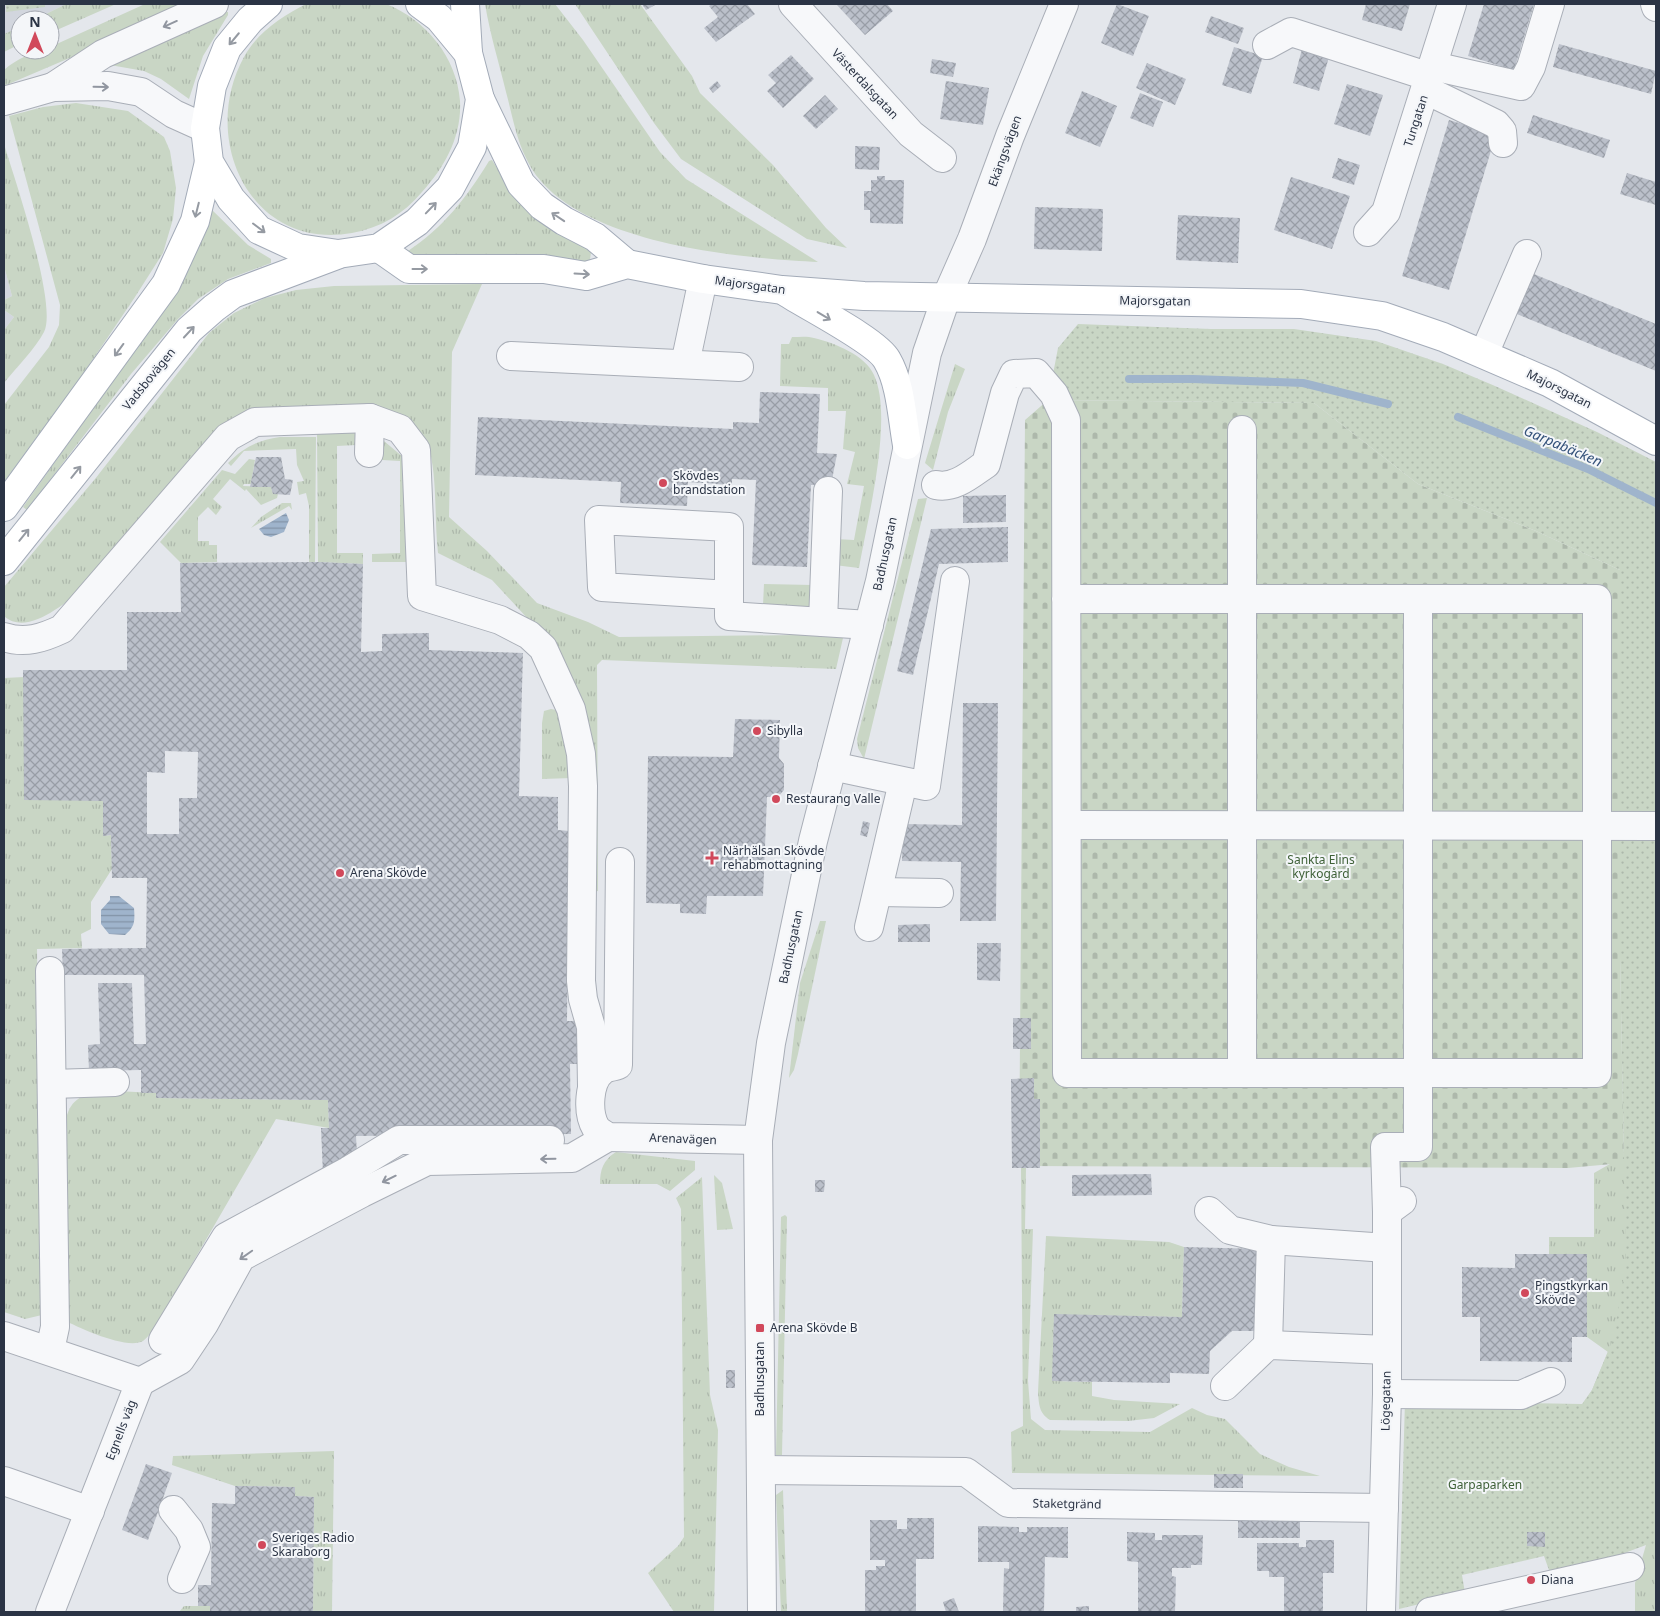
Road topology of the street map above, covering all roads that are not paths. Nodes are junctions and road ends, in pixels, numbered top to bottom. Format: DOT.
graph roads {
  1 [pos="214,4"];
  2 [pos="268,4"];
  3 [pos="420,4"];
  4 [pos="465,4"];
  5 [pos="793,4"];
  6 [pos="1064,4"];
  7 [pos="1452,4"];
  8 [pos="1550,4"];
  9 [pos="1267,45"];
  10 [pos="468,53"];
  11 [pos="1429,78"];
  12 [pos="53,87"];
  13 [pos="480,99"];
  14 [pos="4,101"];
  15 [pos="205,128"];
  16 [pos="1503,143"];
  17 [pos="942,158"];
  18 [pos="209,162"];
  19 [pos="1368,232"];
  20 [pos="378,248"];
  21 [pos="338,254"];
  22 [pos="1527,254"];
  23 [pos="627,264"];
  24 [pos="703,279"];
  25 [pos="782,290"];
  26 [pos="946,298"];
  27 [pos="1484,354"];
  28 [pos="511,356"];
  29 [pos="684,364"];
  30 [pos="739,367"];
  31 [pos="370,418"];
  32 [pos="1242,430"];
  33 [pos="1656,441"];
  34 [pos="907,445"];
  35 [pos="369,453"];
  36 [pos="936,485"];
  37 [pos="828,491"];
  38 [pos="4,507"];
  39 [pos="4,561"];
  40 [pos="956,581"];
  41 [pos="729,595"];
  42 [pos="1066,599"];
  43 [pos="1242,599"];
  44 [pos="1418,599"];
  45 [pos="823,622"];
  46 [pos="869,625"];
  47 [pos="4,637"];
  48 [pos="832,766"];
  49 [pos="902,782"];
  50 [pos="1067,825"];
  51 [pos="1242,825"];
  52 [pos="1418,825"];
  53 [pos="1597,825"];
  54 [pos="1656,826"];
  55 [pos="620,862"];
  56 [pos="878,892"];
  57 [pos="939,893"];
  58 [pos="870,927"];
  59 [pos="50,971"];
  60 [pos="1242,1073"];
  61 [pos="1418,1073"];
  62 [pos="115,1082"];
  63 [pos="52,1084"];
  64 [pos="592,1086"];
  65 [pos="608,1137"];
  66 [pos="579,1140"];
  67 [pos="758,1140"];
  68 [pos="1209,1211"];
  69 [pos="1271,1240"];
  70 [pos="1387,1248"];
  71 [pos="4,1336"];
  72 [pos="163,1340"];
  73 [pos="1268,1344"];
  74 [pos="50,1350"];
  75 [pos="1387,1350"];
  76 [pos="140,1382"];
  77 [pos="1551,1382"];
  78 [pos="1225,1386"];
  79 [pos="1387,1394"];
  80 [pos="761,1470"];
  81 [pos="4,1481"];
  82 [pos="1384,1508"];
  83 [pos="173,1510"];
  84 [pos="90,1511"];
  85 [pos="1630,1567"];
  86 [pos="182,1579"];
  87 [pos="50,1612"];
  88 [pos="762,1612"];
  89 [pos="1381,1612"];
  90 [pos="1430,1612"];
  1 -- 12 [label="street, one-way"];
  2 -- 15 [label="main road, one-way"];
  3 -- 10 [label="main road"];
  4 -- 10 [label="main road"];
  5 -- 17 [label="street, Västerdalsgatan"];
  6 -- 26 [label="street, Ekängsvägen"];
  7 -- 11 [label="street, Tungatan"];
  8 -- 11 [label="street"];
  9 -- 11 [label="street"];
  10 -- 13 [label="main road"];
  11 -- 16 [label="street"];
  11 -- 19 [label="street, Tungatan"];
  12 -- 14 [label="street"];
  12 -- 15 [label="street, one-way"];
  20 -- 13 [label="main road, one-way"];
  23 -- 13 [label="main road, Majorsgatan, one-way"];
  15 -- 18 [label="main road"];
  18 -- 21 [label="main road, one-way"];
  18 -- 38 [label="main road, one-way"];
  20 -- 21 [label="main road"];
  20 -- 23 [label="main road, Majorsgatan, one-way"];
  39 -- 21 [label="main road, Vadsbovägen, one-way"];
  22 -- 27 [label="street"];
  23 -- 24 [label="main road, Majorsgatan"];
  24 -- 25 [label="main road, Majorsgatan"];
  24 -- 29 [label="street"];
  25 -- 26 [label="main road, Majorsgatan"];
  25 -- 34 [label="main road, one-way"];
  26 -- 27 [label="main road, Majorsgatan"];
  26 -- 34 [label="street, Badhusgatan"];
  27 -- 33 [label="main road, Majorsgatan"];
  28 -- 29 [label="street"];
  29 -- 30 [label="street"];
  31 -- 35 [label="street"];
  31 -- 47 [label="street"];
  31 -- 64 [label="street"];
  32 -- 43 [label="street"];
  34 -- 46 [label="street, Badhusgatan"];
  36 -- 42 [label="street"];
  37 -- 45 [label="street"];
  40 -- 49 [label="street"];
  41 -- 41 [label="street"];
  41 -- 45 [label="street"];
  42 -- 43 [label="street"];
  42 -- 50 [label="street"];
  43 -- 44 [label="street"];
  43 -- 51 [label="street"];
  44 -- 52 [label="street"];
  44 -- 53 [label="street"];
  45 -- 46 [label="street"];
  46 -- 48 [label="street, Badhusgatan"];
  48 -- 49 [label="street"];
  48 -- 67 [label="street, Badhusgatan"];
  49 -- 56 [label="street"];
  50 -- 51 [label="street"];
  50 -- 60 [label="street"];
  51 -- 52 [label="street"];
  51 -- 60 [label="street"];
  52 -- 53 [label="street"];
  52 -- 61 [label="street"];
  53 -- 54 [label="street"];
  53 -- 61 [label="street"];
  55 -- 64 [label="street"];
  56 -- 57 [label="street"];
  56 -- 58 [label="street"];
  59 -- 63 [label="street"];
  60 -- 61 [label="street"];
  61 -- 70 [label="street, Lögegatan"];
  62 -- 63 [label="street"];
  63 -- 74 [label="street"];
  64 -- 65 [label="street"];
  65 -- 67 [label="street, Arenavägen"];
  65 -- 76 [label="street, one-way"];
  66 -- 72 [label="street"];
  67 -- 80 [label="street, Badhusgatan"];
  68 -- 69 [label="street"];
  69 -- 70 [label="street"];
  69 -- 73 [label="street"];
  70 -- 75 [label="street, Lögegatan"];
  71 -- 74 [label="street"];
  73 -- 75 [label="street"];
  73 -- 78 [label="street"];
  74 -- 76 [label="street"];
  75 -- 79 [label="street, Lögegatan"];
  76 -- 84 [label="street, Egnells väg"];
  77 -- 79 [label="street"];
  79 -- 82 [label="street, Lögegatan"];
  80 -- 82 [label="street, Staketgränd"];
  80 -- 88 [label="street, Badhusgatan"];
  81 -- 84 [label="street"];
  82 -- 89 [label="street, Lögegatan"];
  83 -- 86 [label="street"];
  84 -- 87 [label="street, Egnells väg"];
  85 -- 90 [label="street"];
}
